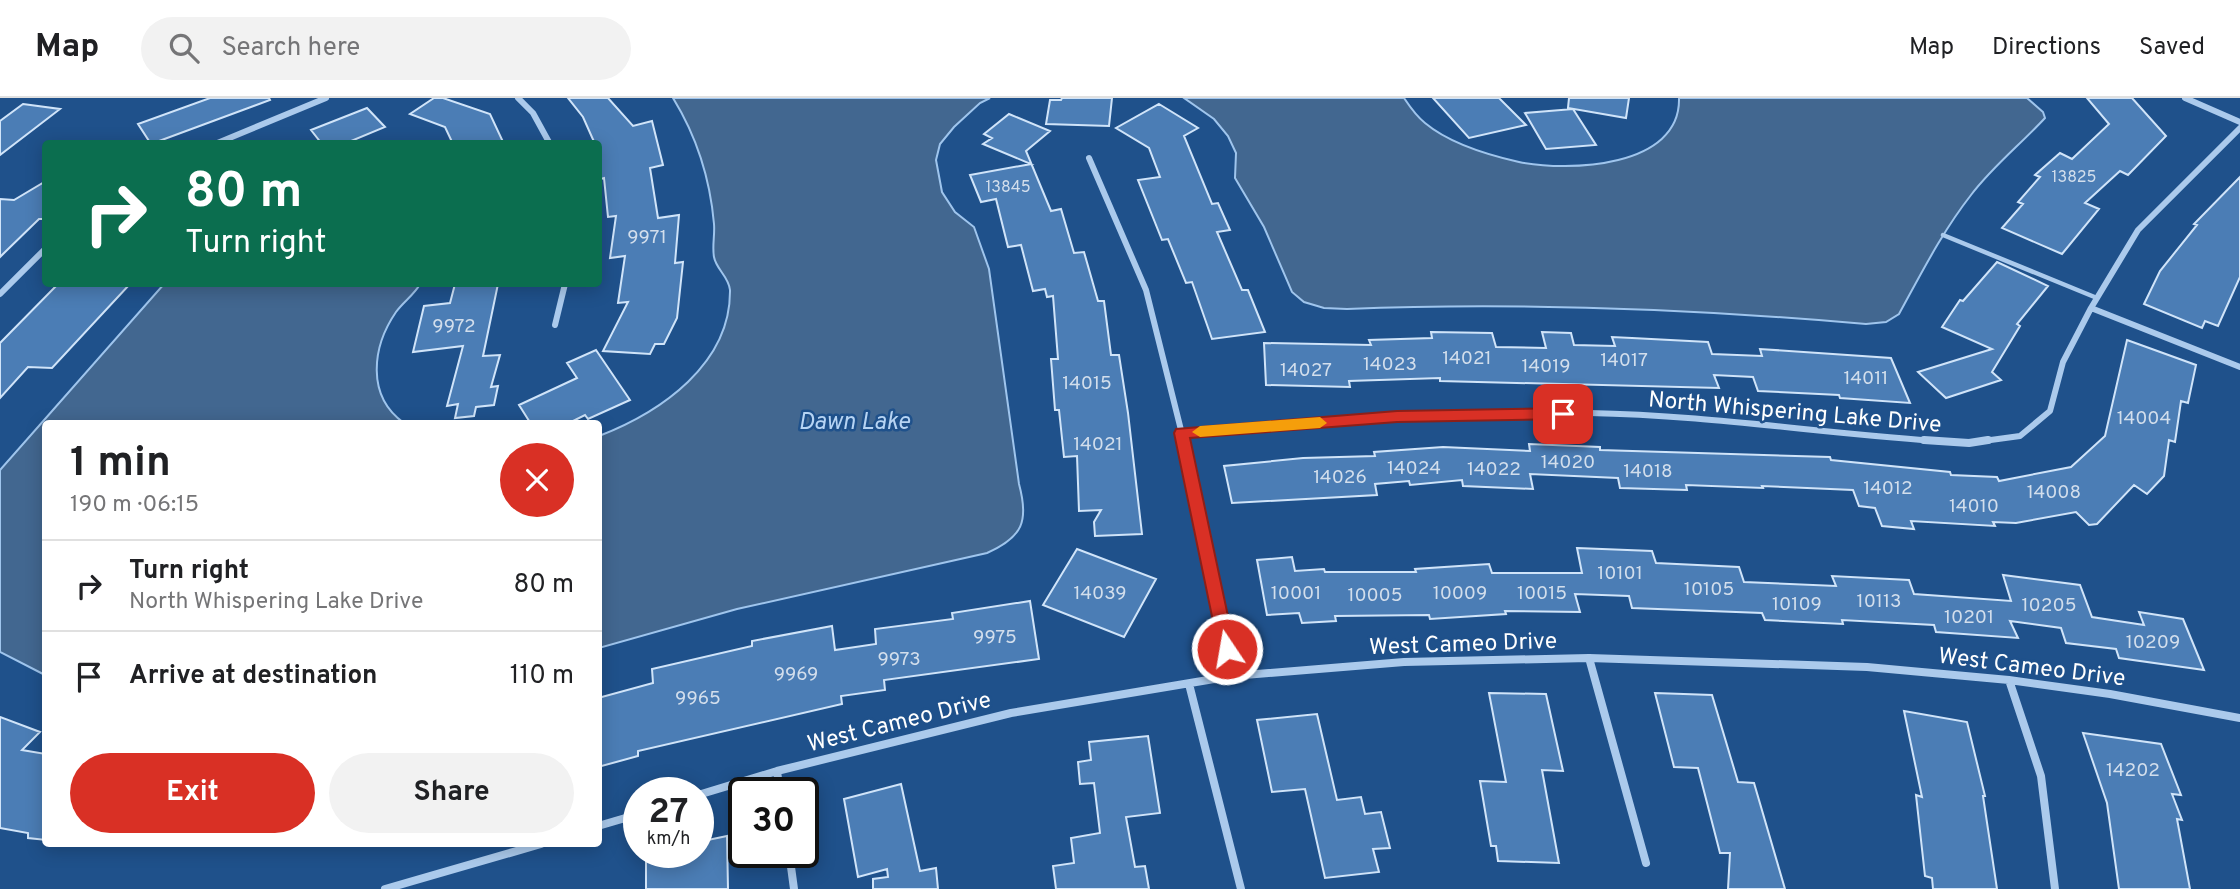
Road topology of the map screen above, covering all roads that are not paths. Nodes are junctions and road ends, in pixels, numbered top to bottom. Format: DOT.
graph roads {
  1 [pos="326,98"];
  2 [pos="518,98"];
  3 [pos="2185,98"];
  4 [pos="2240,122"];
  5 [pos="2240,128"];
  6 [pos="225,140"];
  7 [pos="548,140"];
  8 [pos="1089,159"];
  9 [pos="1943,235"];
  10 [pos="42,252"];
  11 [pos="564,287"];
  12 [pos="0,294"];
  13 [pos="2097,298"];
  14 [pos="2091,308"];
  15 [pos="555,325"];
  16 [pos="2240,367"];
  17 [pos="1182,433"];
  18 [pos="1589,657"];
  19 [pos="1232,676"];
  20 [pos="2009,680"];
  21 [pos="1189,684"];
  22 [pos="2240,718"];
  23 [pos="777,771"];
  24 [pos="778,777"];
  25 [pos="714,790"];
  26 [pos="623,819"];
  27 [pos="602,825"];
  28 [pos="531,847"];
  29 [pos="1646,863"];
  30 [pos="791,868"];
  31 [pos="389,889"];
  32 [pos="794,889"];
  33 [pos="1241,889"];
  34 [pos="2055,889"];
  1 -- 6 [label="street"];
  2 -- 7 [label="street"];
  3 -- 4 [label="street"];
  5 -- 13 [label="street, North Whispering Lake Drive"];
  8 -- 17 [label="street"];
  9 -- 13 [label="lane"];
  10 -- 12 [label="street"];
  11 -- 15 [label="street"];
  13 -- 14 [label="street, North Whispering Lake Drive"];
  14 -- 16 [label="street"];
  14 -- 17 [label="street, North Whispering Lake Drive"];
  17 -- 19 [label="street"];
  18 -- 19 [label="street, West Cameo Drive"];
  18 -- 20 [label="street, West Cameo Drive"];
  18 -- 29 [label="street"];
  19 -- 21 [label="street, West Cameo Drive"];
  20 -- 22 [label="street, West Cameo Drive"];
  20 -- 34 [label="street"];
  21 -- 23 [label="street, West Cameo Drive"];
  21 -- 33 [label="street"];
  23 -- 24 [label="street"];
  23 -- 25 [label="street, West Cameo Drive"];
  26 -- 27 [label="street"];
  28 -- 31 [label="street"];
  30 -- 32 [label="street"];
}
